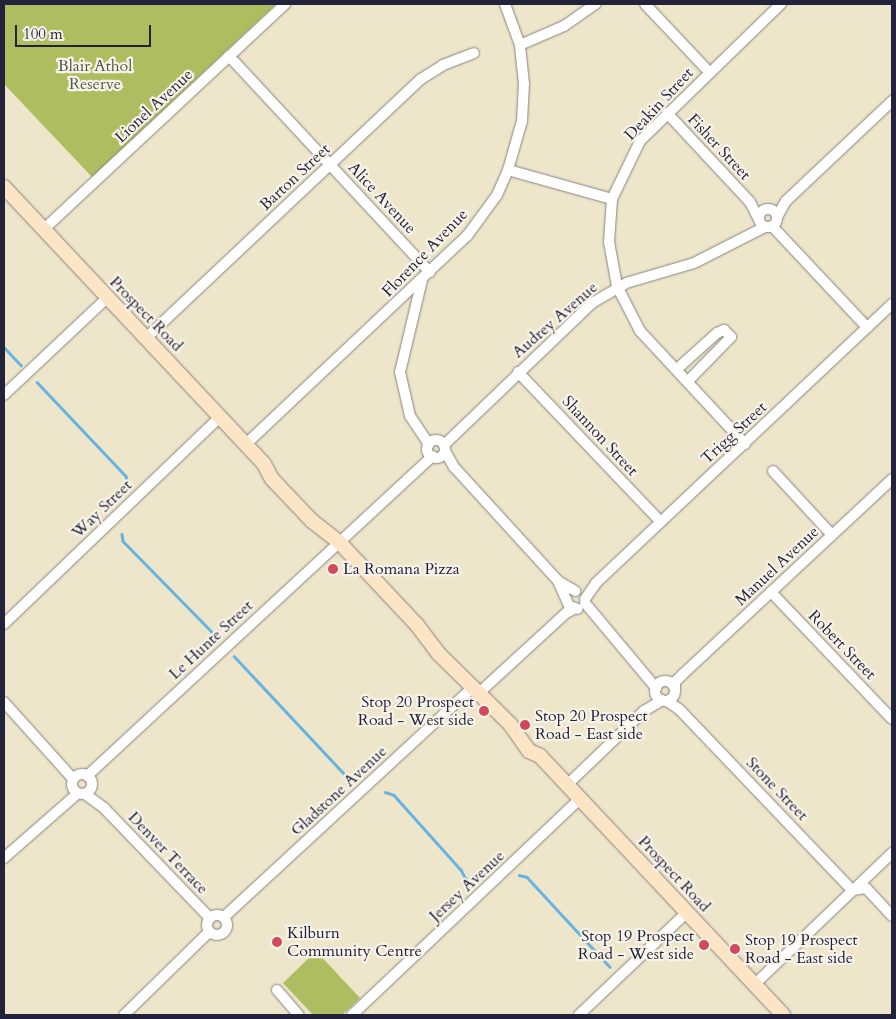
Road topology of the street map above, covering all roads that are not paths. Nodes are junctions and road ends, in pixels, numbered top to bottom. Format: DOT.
graph roads {
  1 [pos="285,4"];
  2 [pos="504,4"];
  3 [pos="596,4"];
  4 [pos="645,4"];
  5 [pos="781,4"];
  6 [pos="520,45"];
  7 [pos="474,53"];
  8 [pos="229,56"];
  9 [pos="709,72"];
  10 [pos="892,101"];
  11 [pos="667,113"];
  12 [pos="331,165"];
  13 [pos="508,170"];
  14 [pos="4,187"];
  15 [pos="612,199"];
  16 [pos="768,219"];
  17 [pos="44,230"];
  18 [pos="430,272"];
  19 [pos="422,280"];
  20 [pos="617,286"];
  21 [pos="107,298"];
  22 [pos="892,304"];
  23 [pos="867,327"];
  24 [pos="146,338"];
  25 [pos="677,369"];
  26 [pos="518,372"];
  27 [pos="688,381"];
  28 [pos="4,395"];
  29 [pos="220,417"];
  30 [pos="246,444"];
  31 [pos="745,444"];
  32 [pos="436,448"];
  33 [pos="773,471"];
  34 [pos="892,479"];
  35 [pos="661,522"];
  36 [pos="832,535"];
  37 [pos="338,541"];
  38 [pos="771,592"];
  39 [pos="576,601"];
  40 [pos="4,624"];
  41 [pos="477,689"];
  42 [pos="665,691"];
  43 [pos="4,702"];
  44 [pos="892,719"];
  45 [pos="82,784"];
  46 [pos="567,784"];
  47 [pos="580,799"];
  48 [pos="892,852"];
  49 [pos="4,858"];
  50 [pos="852,890"];
  51 [pos="687,912"];
  52 [pos="892,916"];
  53 [pos="224,917"];
  54 [pos="210,918"];
  55 [pos="209,932"];
  56 [pos="754,984"];
  57 [pos="277,990"];
  58 [pos="124,1015"];
  59 [pos="299,1015"];
  60 [pos="352,1015"];
  61 [pos="579,1015"];
  62 [pos="783,1015"];
  1 -- 8 [label="street, Lionel Avenue"];
  2 -- 6 [label="street, Florence Avenue"];
  3 -- 6 [label="street"];
  4 -- 9 [label="street"];
  5 -- 9 [label="street, Deakin Street"];
  6 -- 13 [label="street, Florence Avenue"];
  7 -- 12 [label="street, Barton Street"];
  8 -- 12 [label="street, Alice Avenue"];
  8 -- 17 [label="street, Lionel Avenue"];
  9 -- 11 [label="street, Deakin Street"];
  10 -- 16 [label="street, Audrey Avenue"];
  11 -- 15 [label="street, Deakin Street"];
  11 -- 16 [label="street, Fisher Street"];
  12 -- 18 [label="street, Alice Avenue"];
  12 -- 24 [label="street, Barton Street"];
  13 -- 15 [label="street"];
  13 -- 18 [label="street, Florence Avenue"];
  14 -- 17 [label="main road, Prospect Road"];
  15 -- 20 [label="street, Deakin Street"];
  16 -- 20 [label="street, Audrey Avenue"];
  16 -- 23 [label="street, Fisher Street"];
  17 -- 21 [label="main road, Prospect Road"];
  18 -- 19 [label="street, Florence Avenue"];
  19 -- 30 [label="street, Florence Avenue"];
  19 -- 32 [label="street, Stone Street"];
  20 -- 25 [label="street, Deakin Street"];
  20 -- 26 [label="street, Audrey Avenue"];
  21 -- 24 [label="main road, Prospect Road"];
  21 -- 28 [label="street"];
  22 -- 23 [label="street, Trigg Street"];
  23 -- 31 [label="street, Trigg Street"];
  24 -- 29 [label="main road, Prospect Road"];
  25 -- 27 [label="street, Deakin Street"];
  25 -- 27 [label="street"];
  26 -- 32 [label="street, Audrey Avenue"];
  26 -- 35 [label="street, Shannon Street"];
  27 -- 31 [label="street, Deakin Street"];
  29 -- 30 [label="main road, Prospect Road"];
  29 -- 40 [label="street, Way Street"];
  30 -- 37 [label="main road, Prospect Road"];
  31 -- 35 [label="street, Trigg Street"];
  32 -- 37 [label="street, Audrey Avenue"];
  32 -- 39 [label="street, Stone Street"];
  33 -- 36 [label="street"];
  34 -- 36 [label="street, Manuel Avenue"];
  35 -- 39 [label="street, Trigg Street"];
  36 -- 38 [label="street, Manuel Avenue"];
  37 -- 41 [label="main road, Prospect Road"];
  37 -- 45 [label="street, Le Hunte Street"];
  38 -- 42 [label="street, Manuel Avenue"];
  38 -- 44 [label="street, Robert Street"];
  39 -- 41 [label="street, Trigg Street"];
  39 -- 42 [label="street, Stone Street"];
  41 -- 46 [label="main road, Prospect Road"];
  41 -- 53 [label="street, Gladstone Avenue"];
  42 -- 46 [label="street, Manuel Avenue"];
  42 -- 50 [label="street, Stone Street"];
  43 -- 45 [label="street, Denver Terrace"];
  45 -- 49 [label="street, Le Hunte Street"];
  45 -- 54 [label="street, Denver Terrace"];
  46 -- 47 [label="main road, Prospect Road"];
  47 -- 51 [label="main road, Prospect Road"];
  47 -- 60 [label="street, Jersey Avenue"];
  48 -- 50 [label="street"];
  50 -- 52 [label="street"];
  50 -- 56 [label="street"];
  51 -- 56 [label="main road, Prospect Road"];
  51 -- 61 [label="street"];
  53 -- 54 [label="street"];
  53 -- 55 [label="street"];
  54 -- 55 [label="street"];
  55 -- 58 [label="street"];
  56 -- 62 [label="main road, Prospect Road"];
  57 -- 59 [label="street"];
}
